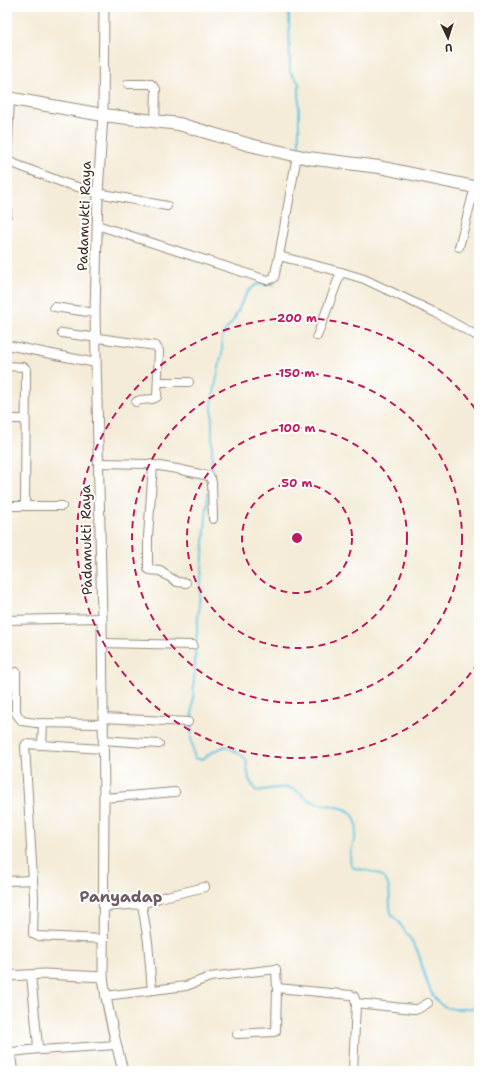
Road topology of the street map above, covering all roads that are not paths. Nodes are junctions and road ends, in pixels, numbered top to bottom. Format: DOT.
graph roads {
  1 [pos="104,7"];
  2 [pos="128,84"];
  3 [pos="9,98"];
  4 [pos="102,114"];
  5 [pos="156,121"];
  6 [pos="297,155"];
  7 [pos="7,161"];
  8 [pos="477,187"];
  9 [pos="7,192"];
  10 [pos="98,193"];
  11 [pos="167,206"];
  12 [pos="7,215"];
  13 [pos="97,225"];
  14 [pos="459,247"];
  15 [pos="279,256"];
  16 [pos="341,272"];
  17 [pos="54,307"];
  18 [pos="95,313"];
  19 [pos="62,333"];
  20 [pos="317,336"];
  21 [pos="479,337"];
  22 [pos="96,339"];
  23 [pos="7,345"];
  24 [pos="96,363"];
  25 [pos="7,366"];
  26 [pos="158,382"];
  27 [pos="189,382"];
  28 [pos="136,402"];
  29 [pos="7,419"];
  30 [pos="26,419"];
  31 [pos="99,463"];
  32 [pos="153,465"];
  33 [pos="7,506"];
  34 [pos="25,506"];
  35 [pos="62,506"];
  36 [pos="213,519"];
  37 [pos="186,584"];
  38 [pos="102,618"];
  39 [pos="7,620"];
  40 [pos="102,643"];
  41 [pos="193,645"];
  42 [pos="16,672"];
  43 [pos="103,721"];
  44 [pos="188,722"];
  45 [pos="43,723"];
  46 [pos="103,744"];
  47 [pos="159,744"];
  48 [pos="42,745"];
  49 [pos="175,792"];
  50 [pos="104,798"];
  51 [pos="33,880"];
  52 [pos="7,881"];
  53 [pos="205,887"];
  54 [pos="142,904"];
  55 [pos="103,907"];
  56 [pos="104,939"];
  57 [pos="31,975"];
  58 [pos="7,976"];
  59 [pos="103,977"];
  60 [pos="277,988"];
  61 [pos="152,990"];
  62 [pos="107,996"];
  63 [pos="356,1003"];
  64 [pos="428,1003"];
  65 [pos="237,1034"];
  66 [pos="116,1045"];
  67 [pos="39,1049"];
  68 [pos="13,1071"];
  69 [pos="123,1071"];
  70 [pos="353,1071"];
  1 -- 4 [label="street, Padamukti Raya"];
  2 -- 5 [label="street"];
  3 -- 4 [label="main road"];
  3 -- 7 [label="street"];
  4 -- 5 [label="main road"];
  4 -- 10 [label="street, Padamukti Raya"];
  5 -- 6 [label="main road"];
  6 -- 8 [label="main road"];
  6 -- 15 [label="street"];
  7 -- 9 [label="street"];
  7 -- 10 [label="street"];
  8 -- 14 [label="street"];
  9 -- 12 [label="street"];
  10 -- 11 [label="street"];
  10 -- 13 [label="street, Padamukti Raya"];
  13 -- 15 [label="street"];
  13 -- 18 [label="street, Padamukti Raya"];
  15 -- 16 [label="street"];
  16 -- 20 [label="street"];
  16 -- 21 [label="street"];
  17 -- 18 [label="street"];
  18 -- 22 [label="street, Padamukti Raya"];
  19 -- 22 [label="street"];
  22 -- 24 [label="street, Padamukti Raya"];
  22 -- 26 [label="street"];
  23 -- 24 [label="street"];
  24 -- 31 [label="street, Padamukti Raya"];
  25 -- 30 [label="street"];
  26 -- 27 [label="street"];
  26 -- 28 [label="street"];
  29 -- 30 [label="street"];
  30 -- 34 [label="street"];
  31 -- 32 [label="street"];
  31 -- 38 [label="street, Padamukti Raya"];
  32 -- 36 [label="street"];
  32 -- 37 [label="street"];
  33 -- 34 [label="street"];
  34 -- 35 [label="street"];
  38 -- 39 [label="street"];
  38 -- 40 [label="street, Padamukti Raya"];
  40 -- 41 [label="street"];
  40 -- 43 [label="street, Padamukti Raya"];
  42 -- 45 [label="street"];
  43 -- 44 [label="street"];
  43 -- 45 [label="street"];
  43 -- 46 [label="street, Padamukti Raya"];
  45 -- 48 [label="street"];
  46 -- 47 [label="street"];
  46 -- 48 [label="street"];
  46 -- 50 [label="street, Padamukti Raya"];
  48 -- 51 [label="street"];
  49 -- 50 [label="street"];
  50 -- 55 [label="street, Padamukti Raya"];
  51 -- 52 [label="street"];
  51 -- 56 [label="street"];
  53 -- 54 [label="street"];
  54 -- 55 [label="street"];
  54 -- 61 [label="street"];
  55 -- 56 [label="street, Padamukti Raya"];
  56 -- 59 [label="street, Padamukti Raya"];
  57 -- 58 [label="street"];
  57 -- 59 [label="street"];
  57 -- 67 [label="street"];
  59 -- 62 [label="street, Padamukti Raya"];
  60 -- 61 [label="street"];
  60 -- 63 [label="street"];
  60 -- 65 [label="street"];
  61 -- 62 [label="street"];
  62 -- 66 [label="street, Padamukti Raya"];
  63 -- 64 [label="street"];
  63 -- 70 [label="street"];
  66 -- 67 [label="street"];
  66 -- 69 [label="street, Padamukti Raya"];
  67 -- 68 [label="street"];
}
